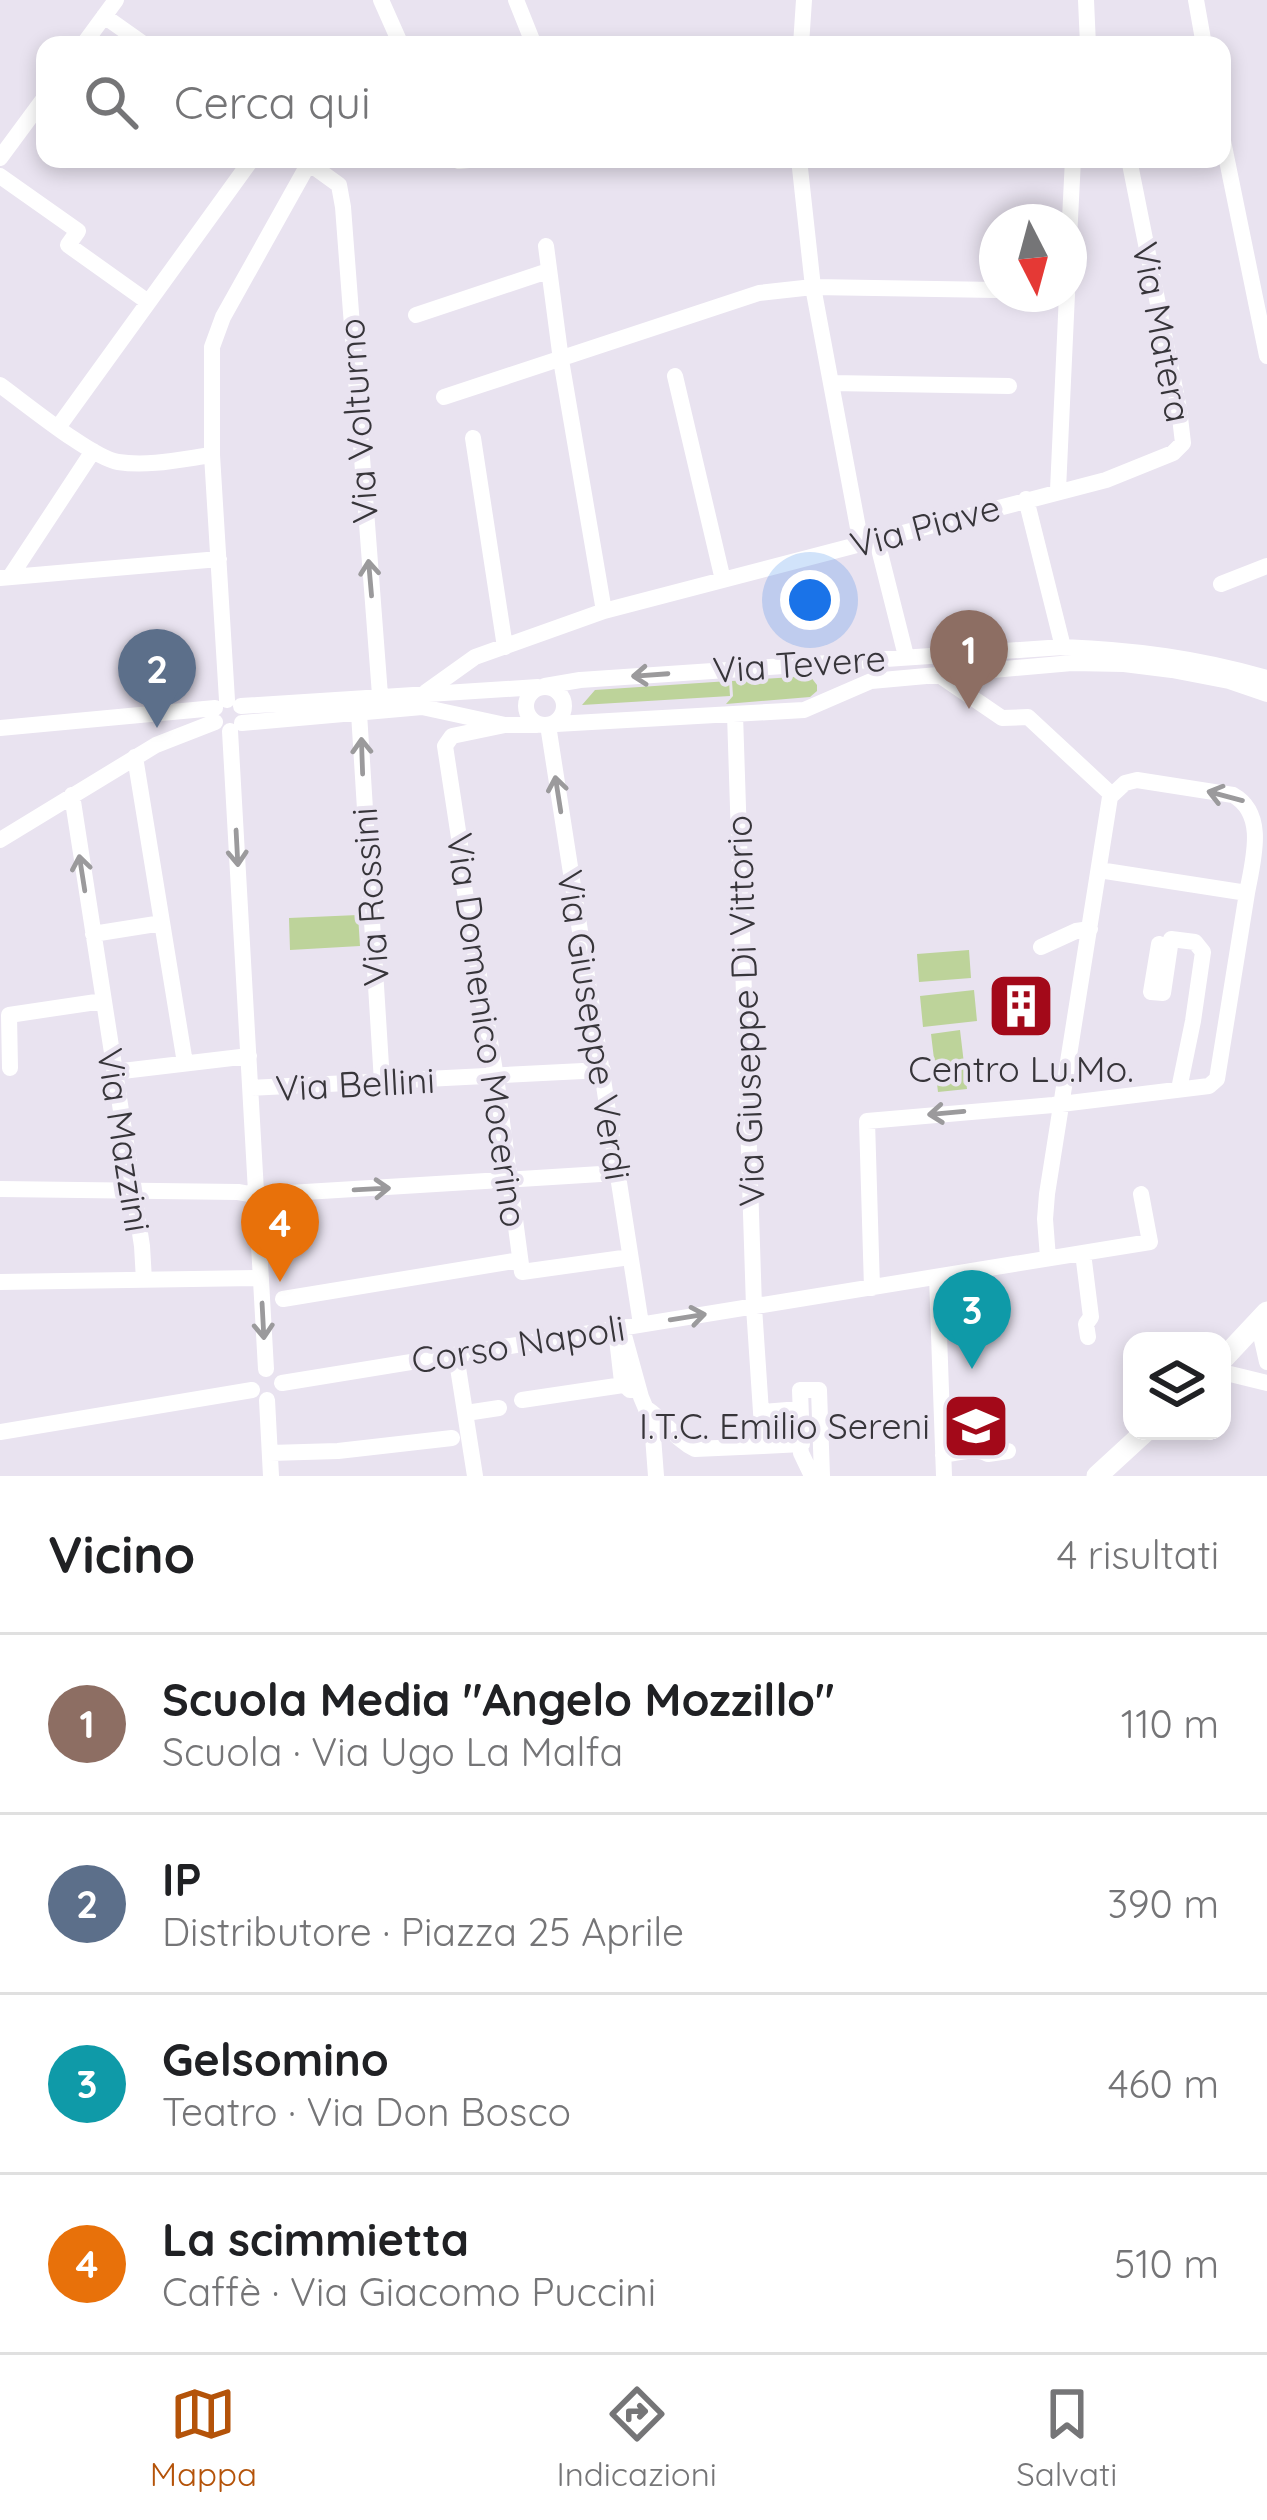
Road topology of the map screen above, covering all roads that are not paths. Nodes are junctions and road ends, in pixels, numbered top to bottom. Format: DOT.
graph roads {
  1 [pos="116,0"];
  2 [pos="381,0"];
  3 [pos="515,0"];
  4 [pos="804,0"];
  5 [pos="1086,0"];
  6 [pos="1196,0"];
  7 [pos="104,16"];
  8 [pos="90,36"];
  9 [pos="132,36"];
  10 [pos="397,36"];
  11 [pos="530,36"];
  12 [pos="802,36"];
  13 [pos="1088,36"];
  14 [pos="1202,36"];
  15 [pos="36,109"];
  16 [pos="0,158"];
  17 [pos="245,168"];
  18 [pos="302,168"];
  19 [pos="316,168"];
  20 [pos="800,168"];
  21 [pos="1072,168"];
  22 [pos="1131,168"];
  23 [pos="1229,168"];
  24 [pos="0,176"];
  25 [pos="1070,204"];
  26 [pos="545,246"];
  27 [pos="548,271"];
  28 [pos="813,287"];
  29 [pos="979,290"];
  30 [pos="148,302"];
  31 [pos="1065,312"];
  32 [pos="416,315"];
  33 [pos="1267,356"];
  34 [pos="561,360"];
  35 [pos="675,376"];
  36 [pos="831,383"];
  37 [pos="0,385"];
  38 [pos="1009,386"];
  39 [pos="444,398"];
  40 [pos="58,427"];
  41 [pos="473,438"];
  42 [pos="93,451"];
  43 [pos="212,455"];
  44 [pos="1058,490"];
  45 [pos="1026,499"];
  46 [pos="869,542"];
  47 [pos="219,560"];
  48 [pos="1267,566"];
  49 [pos="5,578"];
  50 [pos="722,580"];
  51 [pos="1221,584"];
  52 [pos="604,611"];
  53 [pos="1063,646"];
  54 [pos="505,647"];
  55 [pos="907,656"];
  56 [pos="815,664"];
  57 [pos="939,675"];
  58 [pos="1267,678"];
  59 [pos="542,686"];
  60 [pos="427,692"];
  61 [pos="1267,694"];
  62 [pos="380,695"];
  63 [pos="818,706"];
  64 [pos="160,712"];
  65 [pos="359,712"];
  66 [pos="735,714"];
  67 [pos="228,715"];
  68 [pos="505,725"];
  69 [pos="547,725"];
  70 [pos="0,728"];
  71 [pos="177,735"];
  72 [pos="135,757"];
  73 [pos="72,795"];
  74 [pos="1112,795"];
  75 [pos="0,840"];
  76 [pos="1099,869"];
  77 [pos="1259,875"];
  78 [pos="1247,893"];
  79 [pos="162,923"];
  80 [pos="1090,929"];
  81 [pos="93,934"];
  82 [pos="1159,944"];
  83 [pos="1041,947"];
  84 [pos="103,1000"];
  85 [pos="249,1056"];
  86 [pos="185,1063"];
  87 [pos="10,1068"];
  88 [pos="603,1070"];
  89 [pos="114,1072"];
  90 [pos="496,1077"];
  91 [pos="382,1082"];
  92 [pos="251,1088"];
  93 [pos="1179,1089"];
  94 [pos="1063,1103"];
  95 [pos="617,1173"];
  96 [pos="510,1181"];
  97 [pos="0,1190"];
  98 [pos="134,1192"];
  99 [pos="1141,1194"];
  100 [pos="256,1195"];
  101 [pos="1082,1253"];
  102 [pos="630,1257"];
  103 [pos="1048,1258"];
  104 [pos="520,1260"];
  105 [pos="937,1277"];
  106 [pos="261,1278"];
  107 [pos="143,1280"];
  108 [pos="0,1282"];
  109 [pos="872,1288"];
  110 [pos="283,1299"];
  111 [pos="754,1307"];
  112 [pos="992,1313"];
  113 [pos="1263,1317"];
  114 [pos="626,1327"];
  115 [pos="940,1332"];
  116 [pos="1088,1337"];
  117 [pos="1231,1351"];
  118 [pos="456,1355"];
  119 [pos="1267,1362"];
  120 [pos="266,1369"];
  121 [pos="1231,1374"];
  122 [pos="282,1383"];
  123 [pos="1267,1383"];
  124 [pos="623,1385"];
  125 [pos="259,1395"];
  126 [pos="522,1400"];
  127 [pos="644,1402"];
  128 [pos="499,1408"];
  129 [pos="800,1409"];
  130 [pos="761,1412"];
  131 [pos="466,1413"];
  132 [pos="0,1432"];
  133 [pos="452,1438"];
  134 [pos="1136,1440"];
  135 [pos="800,1444"];
  136 [pos="764,1446"];
  137 [pos="1007,1451"];
  138 [pos="270,1453"];
  139 [pos="943,1455"];
  140 [pos="271,1476"];
  141 [pos="475,1476"];
  142 [pos="656,1476"];
  143 [pos="812,1476"];
  144 [pos="822,1476"];
  145 [pos="944,1476"];
  146 [pos="1097,1476"];
  1 -- 7 [label="street"];
  2 -- 10 [label="street"];
  3 -- 11 [label="street"];
  4 -- 12 [label="street"];
  5 -- 13 [label="street"];
  6 -- 14 [label="street"];
  7 -- 8 [label="street"];
  7 -- 9 [label="street"];
  15 -- 16 [label="street"];
  17 -- 30 [label="street"];
  18 -- 43 [label="street"];
  62 -- 19 [label="street, Via Volturno, one-way"];
  20 -- 28 [label="street"];
  21 -- 25 [label="street"];
  22 -- 44 [label="street, Via Matera"];
  23 -- 33 [label="street"];
  24 -- 30 [label="street"];
  26 -- 27 [label="street"];
  27 -- 32 [label="street"];
  27 -- 34 [label="street"];
  28 -- 29 [label="street"];
  28 -- 34 [label="street"];
  28 -- 36 [label="street"];
  30 -- 40 [label="street"];
  31 -- 44 [label="street"];
  34 -- 39 [label="street"];
  34 -- 52 [label="street"];
  35 -- 50 [label="street"];
  36 -- 38 [label="street"];
  36 -- 46 [label="street"];
  37 -- 40 [label="street"];
  40 -- 42 [label="street"];
  41 -- 54 [label="street"];
  42 -- 43 [label="street"];
  42 -- 49 [label="street"];
  43 -- 47 [label="street"];
  44 -- 45 [label="street, Via Piave"];
  45 -- 46 [label="street, Via Piave"];
  45 -- 53 [label="street"];
  46 -- 50 [label="street, Via Piave"];
  46 -- 55 [label="street"];
  47 -- 49 [label="street"];
  47 -- 67 [label="street"];
  48 -- 51 [label="street"];
  50 -- 52 [label="street, Via Piave"];
  52 -- 54 [label="street, Via Piave"];
  53 -- 55 [label="street, Via Tevere"];
  53 -- 58 [label="street, Via Tevere"];
  54 -- 60 [label="street, Via Piave"];
  55 -- 56 [label="street, Via Tevere"];
  56 -- 59 [label="street, Via Tevere, one-way"];
  56 -- 63 [label="street"];
  57 -- 61 [label="street"];
  57 -- 63 [label="street"];
  57 -- 74 [label="street"];
  59 -- 60 [label="street, Via Tevere"];
  59 -- 69 [label="street"];
  59 -- 69 [label="street"];
  60 -- 62 [label="street, Via Tevere"];
  62 -- 67 [label="street, Via Tevere"];
  63 -- 66 [label="street"];
  64 -- 67 [label="street"];
  64 -- 70 [label="street"];
  64 -- 71 [label="street"];
  65 -- 67 [label="street"];
  65 -- 68 [label="street"];
  91 -- 65 [label="street, Via Rossini, one-way"];
  66 -- 69 [label="street"];
  66 -- 111 [label="street, Via Giuseppe Di Vittorio"];
  67 -- 71 [label="street"];
  67 -- 85 [label="street, one-way"];
  68 -- 69 [label="street"];
  68 -- 90 [label="street, Via Domenico Mocerino"];
  88 -- 69 [label="street, Via Giuseppe Verdi, one-way"];
  71 -- 72 [label="street"];
  72 -- 73 [label="street"];
  72 -- 79 [label="street"];
  73 -- 75 [label="street"];
  81 -- 73 [label="street, Via Mazzini, one-way"];
  74 -- 76 [label="street"];
  77 -- 74 [label="street, one-way"];
  76 -- 78 [label="street"];
  76 -- 80 [label="street"];
  77 -- 78 [label="street"];
  78 -- 93 [label="street"];
  79 -- 81 [label="street"];
  79 -- 86 [label="street"];
  80 -- 83 [label="street"];
  80 -- 94 [label="street"];
  81 -- 84 [label="street, Via Mazzini"];
  82 -- 93 [label="street"];
  84 -- 87 [label="street, Via Mazzini"];
  84 -- 89 [label="street, Via Mazzini"];
  85 -- 86 [label="street"];
  85 -- 92 [label="street"];
  86 -- 89 [label="street"];
  88 -- 90 [label="street, Via Bellini"];
  88 -- 95 [label="street, Via Giuseppe Verdi"];
  89 -- 98 [label="street, Via Mazzini"];
  90 -- 91 [label="street, Via Bellini"];
  90 -- 96 [label="street, Via Domenico Mocerino"];
  91 -- 92 [label="street, Via Bellini"];
  92 -- 100 [label="street"];
  93 -- 94 [label="street"];
  94 -- 103 [label="street"];
  94 -- 109 [label="street, one-way"];
  95 -- 96 [label="street"];
  95 -- 102 [label="street, Via Giuseppe Verdi"];
  100 -- 96 [label="street, one-way"];
  96 -- 104 [label="street, Via Domenico Mocerino"];
  97 -- 98 [label="street"];
  98 -- 100 [label="street"];
  98 -- 107 [label="street, Via Mazzini"];
  99 -- 101 [label="street, Corso Napoli"];
  100 -- 106 [label="street"];
  101 -- 103 [label="street, Corso Napoli"];
  101 -- 116 [label="street"];
  102 -- 104 [label="street, Via Domenico Mocerino"];
  102 -- 114 [label="street, Via Giuseppe Verdi"];
  103 -- 105 [label="street, Corso Napoli"];
  104 -- 110 [label="street"];
  105 -- 109 [label="street, Corso Napoli"];
  105 -- 115 [label="street"];
  106 -- 107 [label="street"];
  106 -- 120 [label="street, one-way"];
  107 -- 108 [label="street"];
  109 -- 111 [label="street, Corso Napoli"];
  114 -- 111 [label="street, Corso Napoli, one-way"];
  111 -- 130 [label="street"];
  112 -- 115 [label="street"];
  113 -- 117 [label="main road"];
  113 -- 119 [label="street"];
  114 -- 118 [label="street, Corso Napoli"];
  114 -- 124 [label="street"];
  114 -- 127 [label="street"];
  115 -- 139 [label="street"];
  118 -- 122 [label="street, Corso Napoli"];
  118 -- 131 [label="street"];
  120 -- 122 [label="street"];
  120 -- 125 [label="street"];
  121 -- 123 [label="street"];
  122 -- 125 [label="street"];
  124 -- 126 [label="street, Corso Napoli"];
  124 -- 127 [label="street"];
  125 -- 132 [label="street"];
  125 -- 138 [label="street"];
  127 -- 136 [label="street"];
  127 -- 142 [label="street"];
  128 -- 131 [label="street"];
  129 -- 130 [label="street"];
  129 -- 135 [label="street"];
  129 -- 144 [label="street"];
  130 -- 136 [label="street"];
  131 -- 141 [label="street"];
  133 -- 138 [label="street"];
  134 -- 146 [label="main road"];
  135 -- 136 [label="street"];
  135 -- 143 [label="street"];
  137 -- 139 [label="street"];
  138 -- 140 [label="street"];
  139 -- 145 [label="street"];
}
